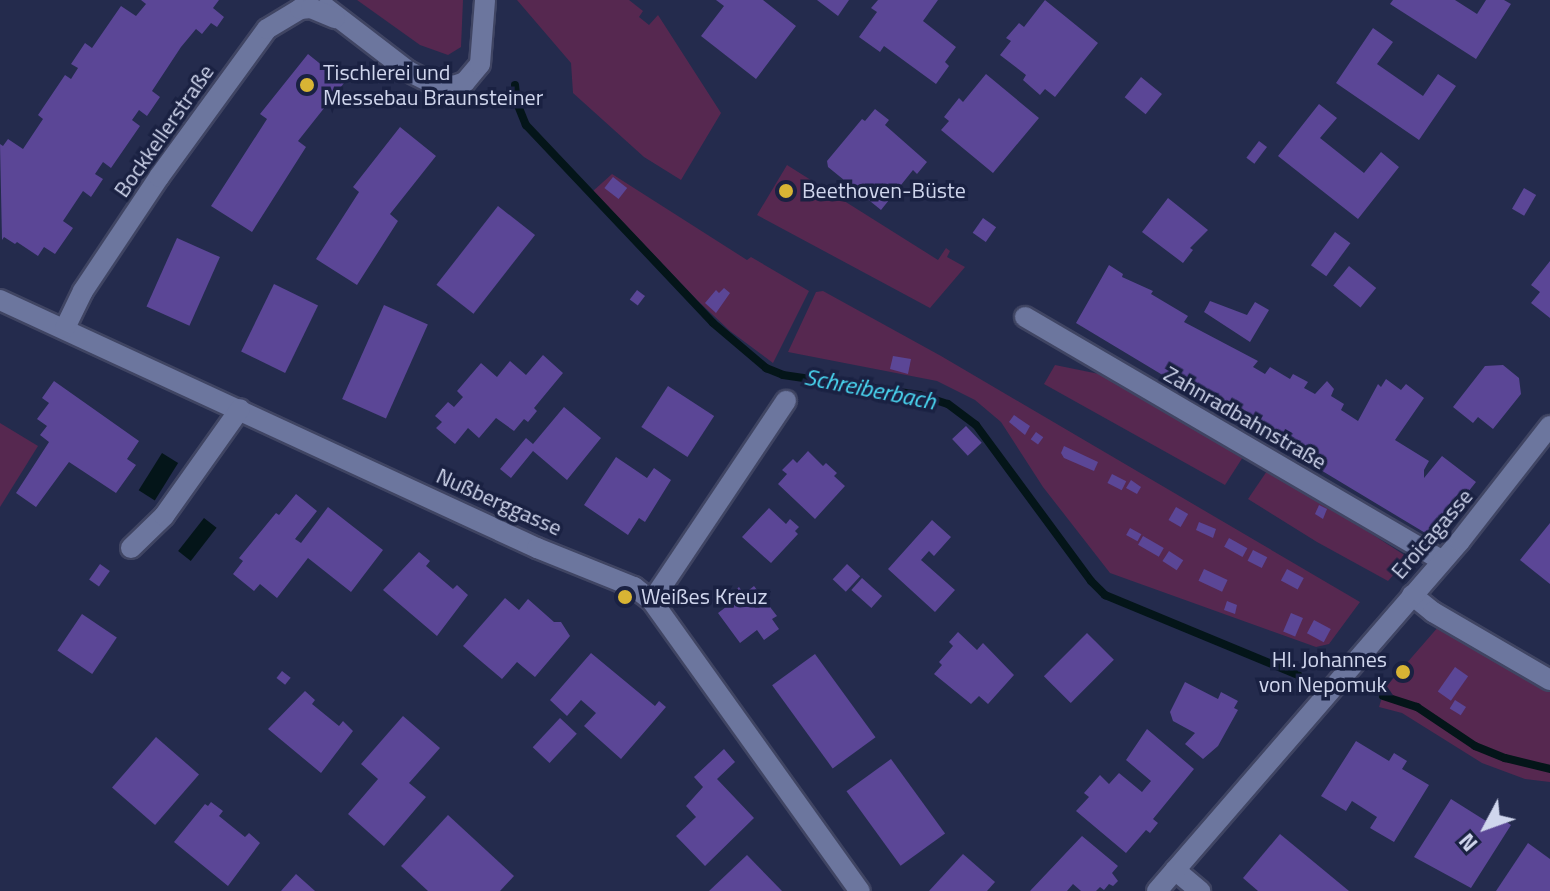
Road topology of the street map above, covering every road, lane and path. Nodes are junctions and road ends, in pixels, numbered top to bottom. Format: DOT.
graph roads {
  1 [pos="319,0"];
  2 [pos="485,0"];
  3 [pos="335,18"];
  4 [pos="0,300"];
  5 [pos="1025,317"];
  6 [pos="65,328"];
  7 [pos="786,401"];
  8 [pos="240,409"];
  9 [pos="1550,426"];
  10 [pos="131,548"];
  11 [pos="1441,560"];
  12 [pos="1412,595"];
  13 [pos="652,601"];
  14 [pos="1550,680"];
  15 [pos="1175,870"];
  16 [pos="858,890"];
  17 [pos="1157,891"];
  18 [pos="1200,891"];
  1 -- 3 [label="street"];
  2 -- 3 [label="street"];
  3 -- 6 [label="street, Bockkellerstraße"];
  4 -- 6 [label="street, Nußberggasse"];
  5 -- 11 [label="street, Zahnradbahnstraße"];
  6 -- 8 [label="street, Nußberggasse"];
  7 -- 13 [label="street"];
  8 -- 10 [label="street"];
  8 -- 13 [label="street, Nußberggasse"];
  9 -- 11 [label="street, Eroicagasse"];
  11 -- 12 [label="street, Eroicagasse"];
  12 -- 14 [label="street"];
  12 -- 15 [label="street, Eroicagasse"];
  13 -- 16 [label="street, Nußberggasse"];
  15 -- 17 [label="street"];
  15 -- 18 [label="street"];
}
